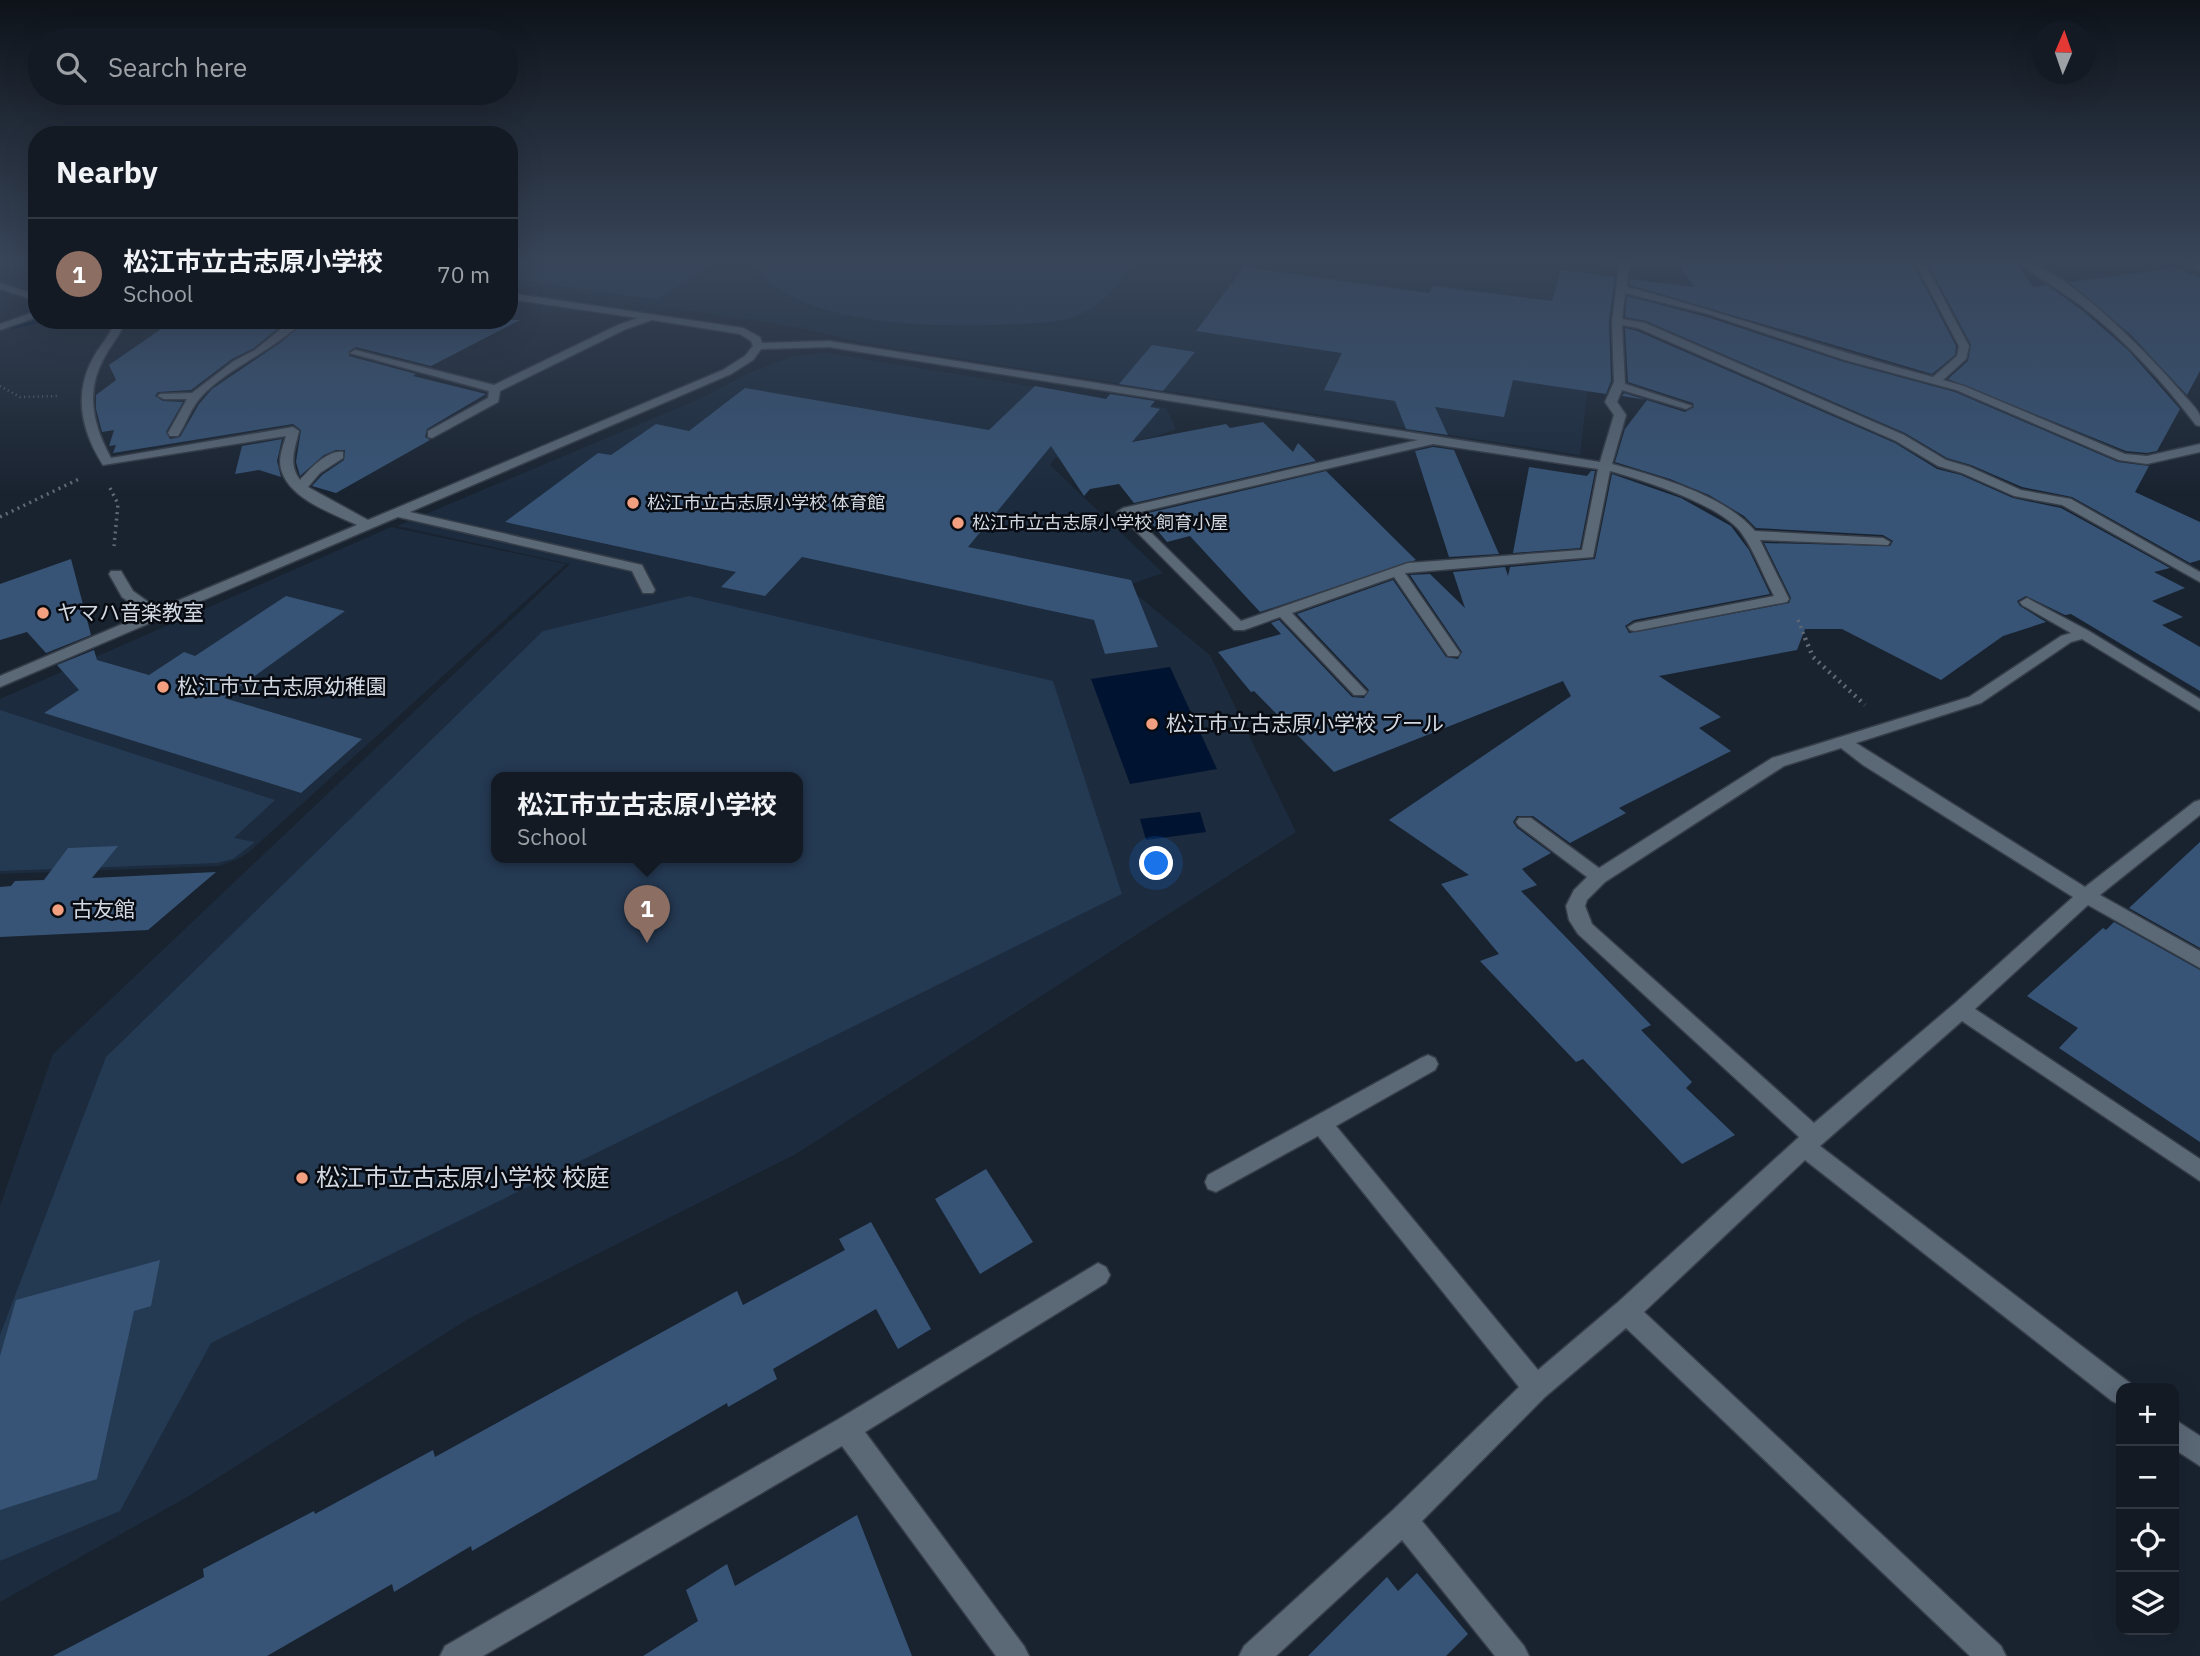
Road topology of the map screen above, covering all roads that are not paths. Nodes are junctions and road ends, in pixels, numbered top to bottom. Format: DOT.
graph roads {
  1 [pos="112,339"];
  2 [pos="275,339"];
  3 [pos="596,339"];
  4 [pos="756,339"];
  5 [pos="1618,339"];
  6 [pos="1674,339"];
  7 [pos="1793,339"];
  8 [pos="1960,339"];
  9 [pos="2129,339"];
  10 [pos="758,346"];
  11 [pos="355,353"];
  12 [pos="1936,382"];
  13 [pos="1619,386"];
  14 [pos="495,388"];
  15 [pos="164,396"];
  16 [pos="194,396"];
  17 [pos="1686,406"];
  18 [pos="2200,423"];
  19 [pos="174,433"];
  20 [pos="432,434"];
  21 [pos="1435,439"];
  22 [pos="2200,448"];
  23 [pos="339,455"];
  24 [pos="1605,466"];
  25 [pos="300,488"];
  26 [pos="398,513"];
  27 [pos="367,525"];
  28 [pos="1749,535"];
  29 [pos="1883,542"];
  30 [pos="1397,571"];
  31 [pos="116,574"];
  32 [pos="2200,578"];
  33 [pos="648,590"];
  34 [pos="2027,602"];
  35 [pos="1283,612"];
  36 [pos="157,615"];
  37 [pos="1636,627"];
  38 [pos="2084,634"];
  39 [pos="1453,653"];
  40 [pos="0,682"];
  41 [pos="1359,692"];
  42 [pos="2200,706"];
  43 [pos="1844,742"];
  44 [pos="2200,806"];
  45 [pos="1525,822"];
  46 [pos="1599,877"];
  47 [pos="2086,895"];
  48 [pos="2200,960"];
  49 [pos="1961,1010"];
  50 [pos="1428,1064"];
  51 [pos="1321,1124"];
  52 [pos="1809,1141"];
  53 [pos="2200,1171"];
  54 [pos="1216,1182"];
  55 [pos="1098,1275"];
  56 [pos="1626,1312"];
  57 [pos="1536,1388"];
  58 [pos="2116,1388"];
  59 [pos="846,1429"];
  60 [pos="2179,1436"];
  61 [pos="2200,1453"];
  62 [pos="1403,1520"];
  63 [pos="455,1656"];
  64 [pos="1014,1656"];
  65 [pos="1254,1656"];
  66 [pos="1514,1656"];
  67 [pos="1991,1656"];
  1 -- 25 [label="street"];
  2 -- 16 [label="street"];
  3 -- 14 [label="street"];
  4 -- 10 [label="street"];
  5 -- 13 [label="street"];
  6 -- 32 [label="street"];
  7 -- 12 [label="street"];
  8 -- 12 [label="street"];
  9 -- 18 [label="street"];
  10 -- 21 [label="street"];
  10 -- 26 [label="street"];
  11 -- 14 [label="street"];
  12 -- 22 [label="street"];
  13 -- 17 [label="street"];
  13 -- 24 [label="street"];
  14 -- 20 [label="street"];
  15 -- 16 [label="street"];
  16 -- 19 [label="street"];
  21 -- 24 [label="street"];
  21 -- 35 [label="street"];
  23 -- 25 [label="street"];
  24 -- 28 [label="street"];
  24 -- 30 [label="street"];
  25 -- 27 [label="street"];
  26 -- 27 [label="street"];
  26 -- 33 [label="street"];
  27 -- 36 [label="street"];
  28 -- 29 [label="street"];
  28 -- 37 [label="street"];
  30 -- 35 [label="street"];
  30 -- 39 [label="street"];
  31 -- 36 [label="street"];
  34 -- 38 [label="street"];
  35 -- 41 [label="street"];
  36 -- 40 [label="street"];
  38 -- 42 [label="street"];
  38 -- 43 [label="street"];
  43 -- 46 [label="street"];
  43 -- 47 [label="street"];
  44 -- 47 [label="street"];
  45 -- 46 [label="street"];
  46 -- 52 [label="street"];
  47 -- 48 [label="street"];
  47 -- 49 [label="street"];
  49 -- 52 [label="street"];
  49 -- 53 [label="street"];
  50 -- 51 [label="street"];
  51 -- 54 [label="street"];
  51 -- 57 [label="street"];
  52 -- 56 [label="street"];
  52 -- 58 [label="street"];
  55 -- 59 [label="street"];
  56 -- 57 [label="street"];
  56 -- 67 [label="street"];
  57 -- 62 [label="street"];
  59 -- 63 [label="street"];
  59 -- 64 [label="street"];
  60 -- 61 [label="street"];
  62 -- 65 [label="street"];
  62 -- 66 [label="street"];
}
